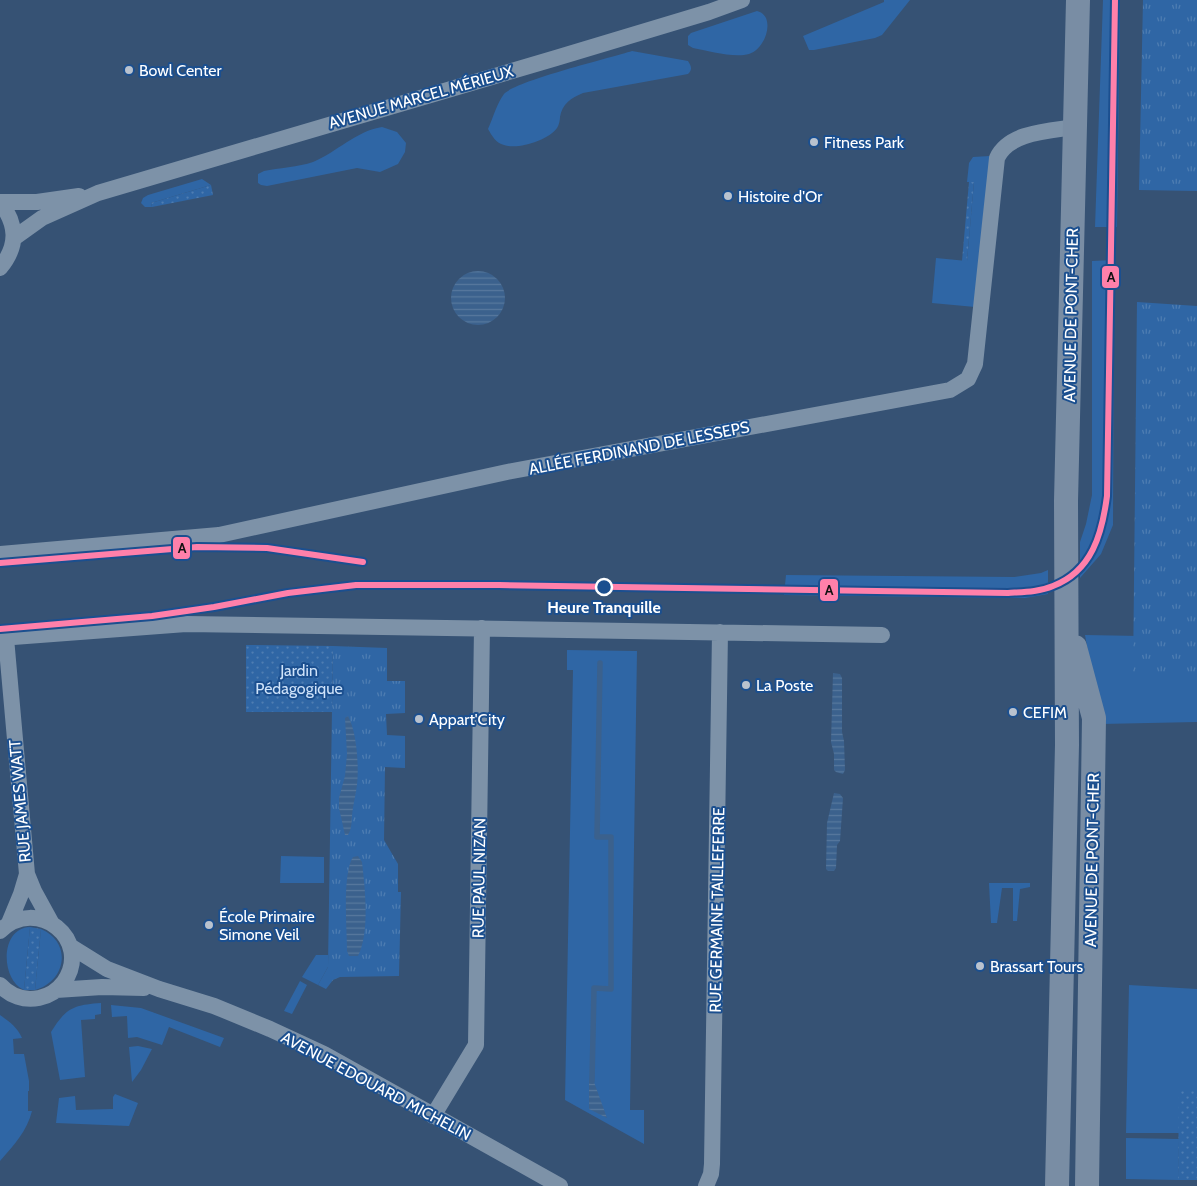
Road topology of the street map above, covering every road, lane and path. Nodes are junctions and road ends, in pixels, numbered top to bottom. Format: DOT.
graph roads {
  1 [pos="742,0"];
  2 [pos="1078,0"];
  3 [pos="1075,127"];
  4 [pos="98,193"];
  5 [pos="0,202"];
  6 [pos="14,238"];
  7 [pos="0,268"];
  8 [pos="0,554"];
  9 [pos="482,628"];
  10 [pos="1066,630"];
  11 [pos="720,632"];
  12 [pos="882,635"];
  13 [pos="3,638"];
  14 [pos="27,874"];
  15 [pos="50,922"];
  16 [pos="4,927"];
  17 [pos="70,946"];
  18 [pos="1,987"];
  19 [pos="159,989"];
  20 [pos="56,990"];
  21 [pos="434,1116"];
  22 [pos="560,1186"];
  23 [pos="706,1186"];
  24 [pos="1058,1186"];
  25 [pos="1087,1186"];
  1 -- 4 [label="street, AVENUE MARCEL MÉRIEUX"];
  2 -- 3 [label="main road, AVENUE DE PONT-CHER"];
  3 -- 8 [label="street, ALLÉE FERDINAND DE LESSEPS"];
  3 -- 10 [label="main road, AVENUE DE PONT-CHER"];
  4 -- 5 [label="street, AVENUE MARCEL MÉRIEUX"];
  4 -- 6 [label="street, AVENUE MARCEL MÉRIEUX"];
  5 -- 6 [label="street"];
  6 -- 7 [label="street"];
  9 -- 11 [label="street"];
  9 -- 13 [label="street"];
  9 -- 21 [label="street, RUE PAUL NIZAN"];
  10 -- 24 [label="main road, AVENUE DE PONT-CHER"];
  10 -- 25 [label="main road, AVENUE DE PONT-CHER"];
  11 -- 12 [label="street"];
  11 -- 23 [label="street, RUE GERMAINE TAILLEFERRE"];
  13 -- 14 [label="street, RUE JAMES WATT"];
  14 -- 15 [label="street, RUE JAMES WATT"];
  14 -- 16 [label="street, RUE JAMES WATT"];
  15 -- 16 [label="street"];
  15 -- 17 [label="street, RUE JAMES WATT"];
  17 -- 19 [label="street, AVENUE EDOUARD MICHELIN"];
  17 -- 20 [label="street"];
  18 -- 20 [label="street, AVENUE EDOUARD MICHELIN"];
  19 -- 20 [label="street, AVENUE EDOUARD MICHELIN"];
  19 -- 21 [label="street, AVENUE EDOUARD MICHELIN"];
  21 -- 22 [label="street, AVENUE EDOUARD MICHELIN"];
}
